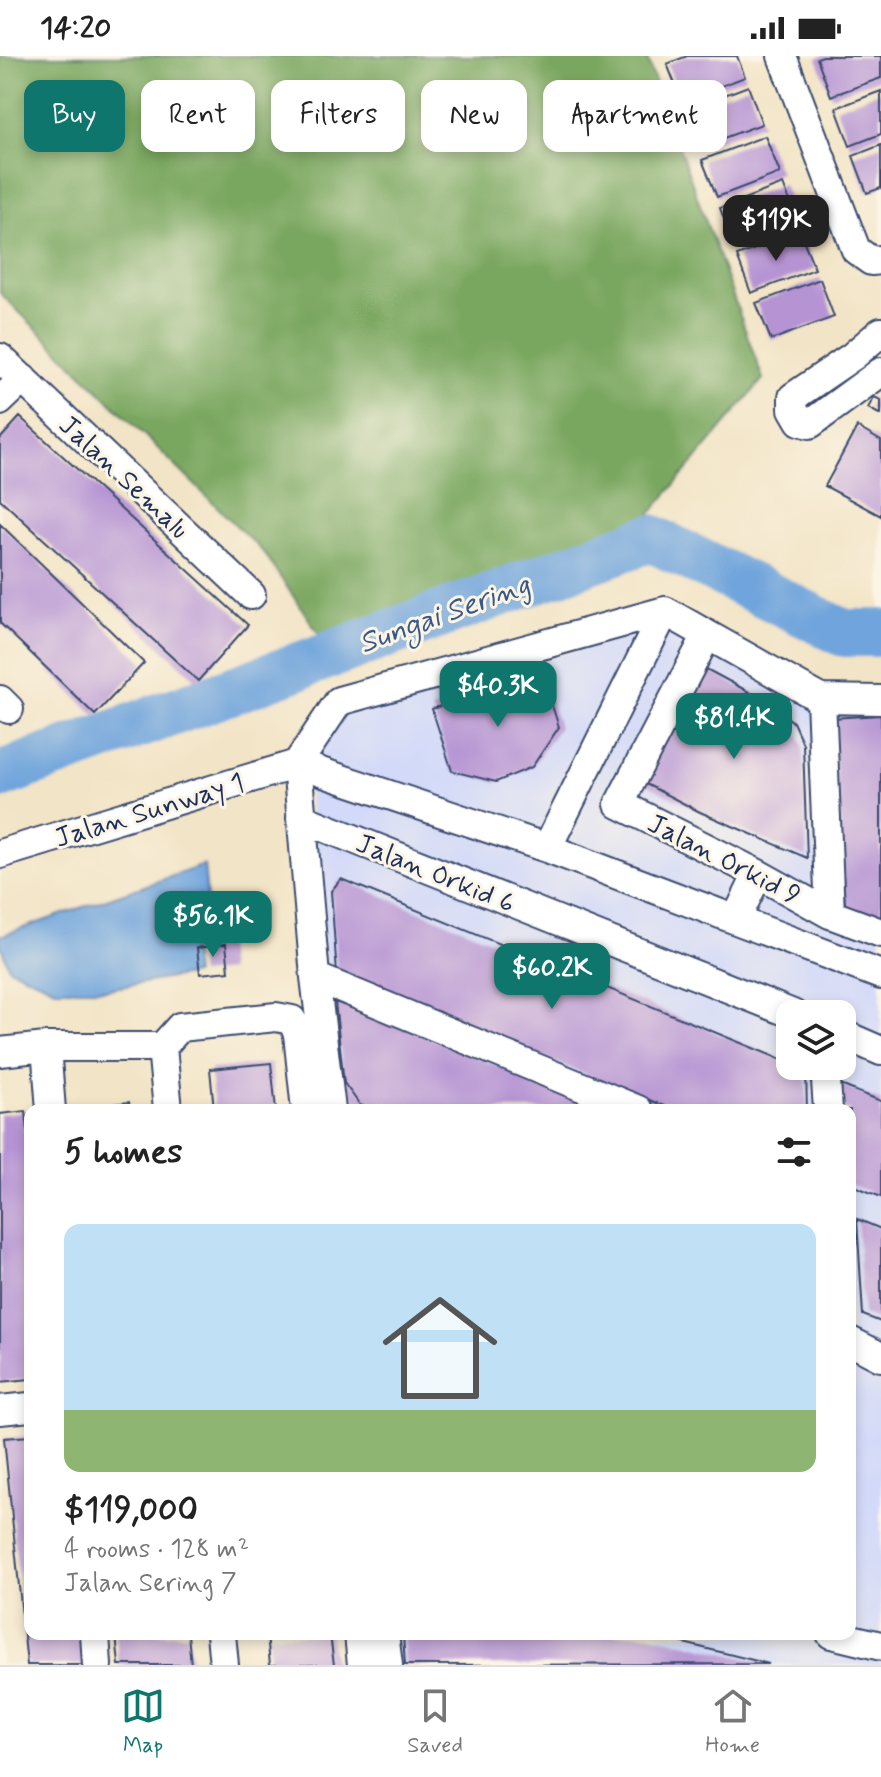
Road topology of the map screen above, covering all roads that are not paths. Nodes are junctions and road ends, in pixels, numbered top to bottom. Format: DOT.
graph roads {
  1 [pos="782,56"];
  2 [pos="876,260"];
  3 [pos="881,332"];
  4 [pos="853,356"];
  5 [pos="0,358"];
  6 [pos="878,378"];
  7 [pos="23,379"];
  8 [pos="0,401"];
  9 [pos="251,595"];
  10 [pos="665,611"];
  11 [pos="707,635"];
  12 [pos="821,699"];
  13 [pos="881,700"];
  14 [pos="297,764"];
  15 [pos="301,818"];
  16 [pos="547,848"];
  17 [pos="0,854"];
  18 [pos="758,874"];
  19 [pos="830,914"];
  20 [pos="736,919"];
  21 [pos="881,933"];
  22 [pos="881,975"];
  23 [pos="315,977"];
  24 [pos="776,1007"];
  25 [pos="856,1040"];
  26 [pos="46,1047"];
  27 [pos="162,1047"];
  28 [pos="881,1051"];
  29 [pos="0,1052"];
  30 [pos="826,1080"];
  31 [pos="51,1104"];
  32 [pos="167,1104"];
  33 [pos="305,1104"];
  34 [pos="330,1104"];
  35 [pos="623,1104"];
  36 [pos="828,1104"];
  37 [pos="856,1344"];
  38 [pos="881,1357"];
  39 [pos="24,1408"];
  40 [pos="0,1410"];
  41 [pos="95,1640"];
  42 [pos="222,1640"];
  43 [pos="360,1640"];
  44 [pos="385,1640"];
  45 [pos="844,1640"];
  46 [pos="869,1651"];
  47 [pos="97,1665"];
  48 [pos="224,1665"];
  49 [pos="362,1665"];
  50 [pos="388,1665"];
  1 -- 2 [label="street"];
  3 -- 4 [label="street"];
  4 -- 6 [label="street"];
  4 -- 6 [label="street"];
  5 -- 7 [label="street, Jalan Semalu"];
  7 -- 8 [label="street"];
  7 -- 9 [label="street, Jalan Semalu"];
  10 -- 11 [label="street"];
  10 -- 14 [label="street"];
  10 -- 16 [label="street"];
  11 -- 12 [label="street"];
  11 -- 18 [label="street, Jalan Orkid 9"];
  12 -- 13 [label="street"];
  12 -- 19 [label="street"];
  14 -- 15 [label="street"];
  14 -- 16 [label="street"];
  14 -- 17 [label="street, Jalan Sunway 1"];
  15 -- 23 [label="street"];
  15 -- 24 [label="street, Jalan Orkid 6"];
  16 -- 20 [label="street"];
  18 -- 19 [label="street, Jalan Orkid 9"];
  18 -- 20 [label="street"];
  19 -- 21 [label="street, Jalan Orkid 9"];
  20 -- 22 [label="street"];
  23 -- 34 [label="street"];
  23 -- 35 [label="street"];
  25 -- 28 [label="street"];
  26 -- 27 [label="street"];
  26 -- 29 [label="street"];
  26 -- 31 [label="street"];
  27 -- 32 [label="street"];
  27 -- 33 [label="street"];
  30 -- 36 [label="street"];
  37 -- 38 [label="street"];
  39 -- 40 [label="street"];
  41 -- 47 [label="street"];
  42 -- 48 [label="street"];
  43 -- 49 [label="street"];
  44 -- 50 [label="street"];
  45 -- 46 [label="street"];
}
